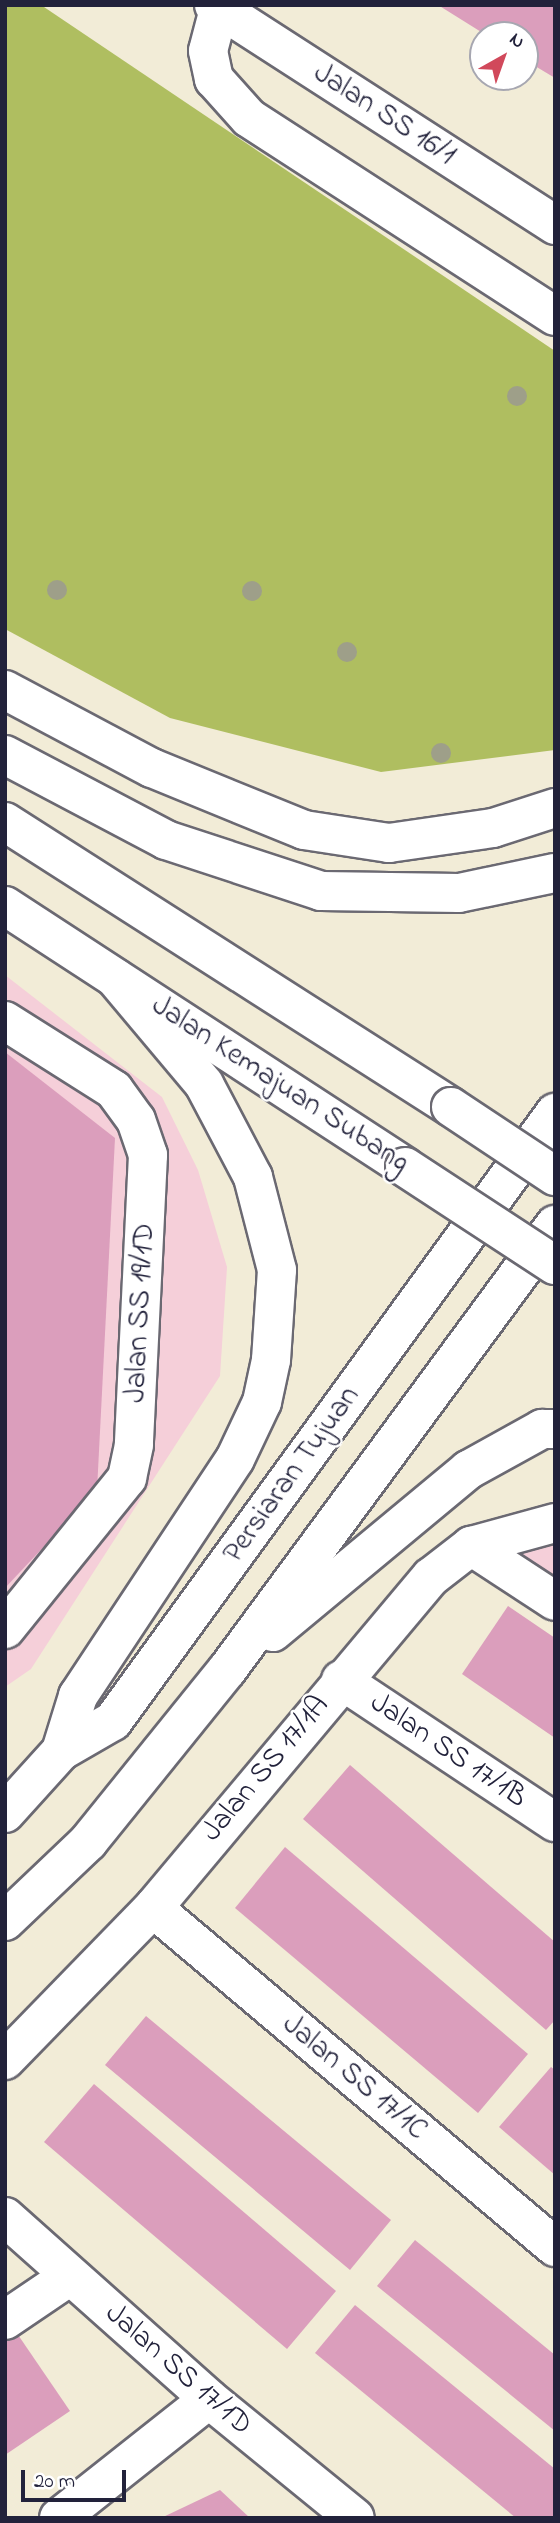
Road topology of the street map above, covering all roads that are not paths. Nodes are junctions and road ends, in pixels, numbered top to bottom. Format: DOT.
graph roads {
  1 [pos="216,7"];
  2 [pos="555,225"];
  3 [pos="555,316"];
  4 [pos="5,690"];
  5 [pos="5,755"];
  6 [pos="555,808"];
  7 [pos="5,822"];
  8 [pos="555,873"];
  9 [pos="5,906"];
  10 [pos="115,978"];
  11 [pos="5,1021"];
  12 [pos="555,1114"];
  13 [pos="555,1176"];
  14 [pos="555,1225"];
  15 [pos="555,1265"];
  16 [pos="555,1429"];
  17 [pos="555,1523"];
  18 [pos="471,1546"];
  19 [pos="555,1601"];
  20 [pos="5,1629"];
  21 [pos="227,1670"];
  22 [pos="341,1680"];
  23 [pos="61,1751"];
  24 [pos="5,1813"];
  25 [pos="555,1822"];
  26 [pos="153,1908"];
  27 [pos="5,1921"];
  28 [pos="5,2060"];
  29 [pos="5,2217"];
  30 [pos="555,2247"];
  31 [pos="70,2276"];
  32 [pos="5,2320"];
  33 [pos="209,2399"];
  34 [pos="59,2518"];
  35 [pos="355,2518"];
  1 -- 2 [label="main road, Jalan SS 16/1"];
  1 -- 3 [label="main road"];
  4 -- 6 [label="main road"];
  5 -- 8 [label="main road"];
  7 -- 13 [label="main road, bridge"];
  9 -- 10 [label="main road, Jalan Kemajuan Subang"];
  10 -- 15 [label="main road, Jalan Kemajuan Subang, bridge"];
  10 -- 23 [label="main road"];
  11 -- 20 [label="main road, Jalan SS 19/1D"];
  12 -- 23 [label="main road, Persiaran Tujuan"];
  14 -- 21 [label="main road"];
  16 -- 21 [label="main road"];
  17 -- 18 [label="main road, Jalan SS 17/1A"];
  18 -- 19 [label="main road"];
  18 -- 22 [label="main road, Jalan SS 17/1A"];
  21 -- 27 [label="main road"];
  22 -- 25 [label="main road, Jalan SS 17/1B"];
  22 -- 26 [label="main road, Jalan SS 17/1A"];
  23 -- 24 [label="main road, Persiaran Tujuan"];
  26 -- 28 [label="main road, Jalan SS 17/1A"];
  26 -- 30 [label="main road, Jalan SS 17/1C"];
  29 -- 31 [label="main road, Jalan SS 17/1D"];
  31 -- 32 [label="main road"];
  31 -- 33 [label="main road, Jalan SS 17/1D"];
  33 -- 34 [label="main road"];
  33 -- 35 [label="main road, Jalan SS 17/1D"];
}
